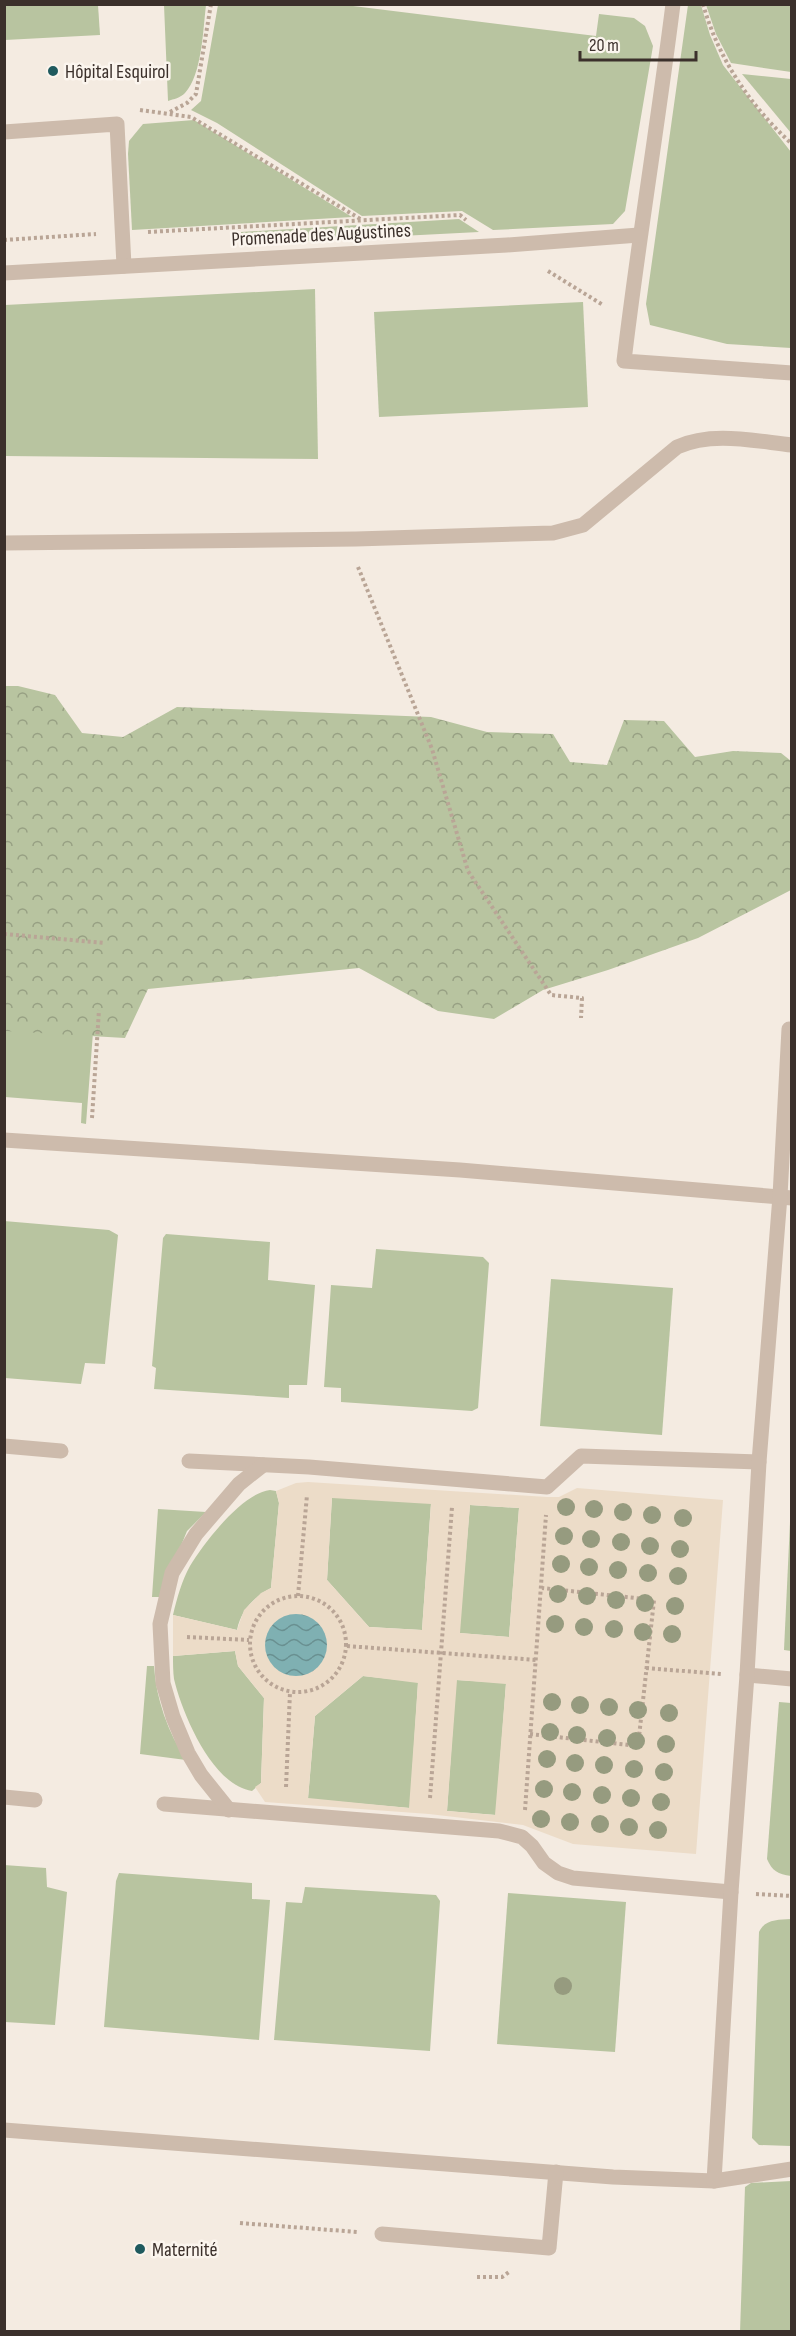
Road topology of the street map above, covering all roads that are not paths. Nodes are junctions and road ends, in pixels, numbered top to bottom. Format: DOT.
graph roads {
  1 [pos="673,4"];
  2 [pos="4,132"];
  3 [pos="639,235"];
  4 [pos="124,266"];
  5 [pos="4,273"];
  6 [pos="792,373"];
  7 [pos="792,445"];
  8 [pos="4,543"];
  9 [pos="789,1029"];
  10 [pos="4,1140"];
  11 [pos="786,1197"];
  12 [pos="4,1446"];
  13 [pos="61,1451"];
  14 [pos="189,1461"];
  15 [pos="759,1462"];
  16 [pos="262,1465"];
  17 [pos="747,1675"];
  18 [pos="792,1679"];
  19 [pos="4,1797"];
  20 [pos="35,1800"];
  21 [pos="164,1804"];
  22 [pos="229,1810"];
  23 [pos="731,1892"];
  24 [pos="4,2130"];
  25 [pos="792,2169"];
  26 [pos="556,2172"];
  27 [pos="714,2181"];
  28 [pos="382,2234"];
  1 -- 3 [label="lane"];
  2 -- 4 [label="lane"];
  3 -- 4 [label="lane, Promenade des Augustines"];
  3 -- 6 [label="lane"];
  4 -- 5 [label="lane, Promenade des Augustines"];
  7 -- 8 [label="lane"];
  9 -- 11 [label="lane"];
  10 -- 11 [label="lane"];
  11 -- 15 [label="lane"];
  12 -- 13 [label="lane"];
  14 -- 16 [label="lane"];
  15 -- 16 [label="lane"];
  15 -- 17 [label="lane"];
  16 -- 22 [label="lane"];
  17 -- 18 [label="lane"];
  17 -- 23 [label="lane"];
  19 -- 20 [label="lane"];
  21 -- 22 [label="lane"];
  22 -- 23 [label="lane"];
  23 -- 27 [label="lane"];
  24 -- 26 [label="lane"];
  25 -- 27 [label="lane"];
  26 -- 27 [label="lane"];
  26 -- 28 [label="lane"];
}
